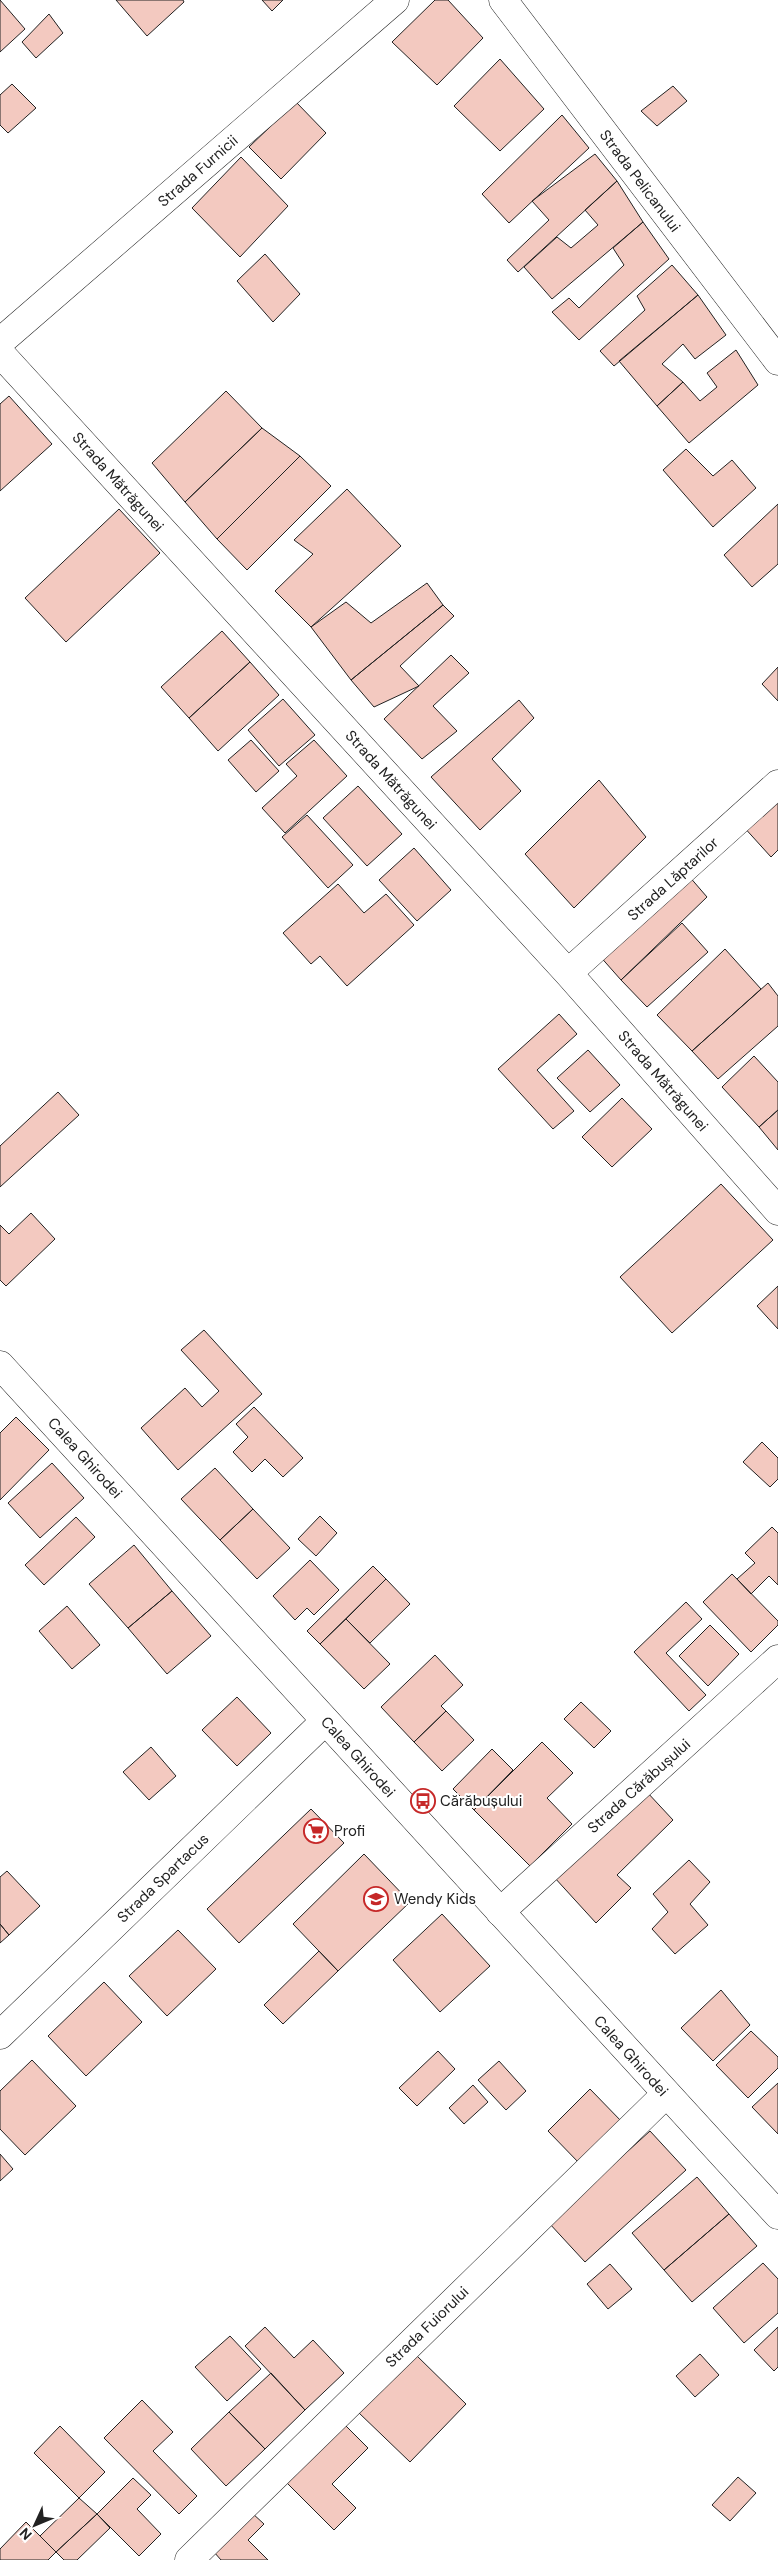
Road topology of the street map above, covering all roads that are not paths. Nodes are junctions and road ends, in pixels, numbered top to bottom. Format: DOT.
graph roads {
  1 [pos="395,0"];
  2 [pos="503,0"];
  3 [pos="0,342"];
  4 [pos="0,353"];
  5 [pos="778,361"];
  6 [pos="778,784"];
  7 [pos="568,973"];
  8 [pos="778,1211"];
  9 [pos="0,1365"];
  10 [pos="778,1659"];
  11 [pos="325,1721"];
  12 [pos="500,1912"];
  13 [pos="0,2035"];
  14 [pos="666,2094"];
  15 [pos="778,2215"];
  16 [pos="189,2560"];
  1 -- 3 [label="street, Strada Furnicii"];
  2 -- 5 [label="street, Strada Pelicanului"];
  4 -- 7 [label="street, Strada Mătrăgunei"];
  6 -- 7 [label="street, Strada Lăptarilor"];
  7 -- 8 [label="street, Strada Mătrăgunei"];
  9 -- 11 [label="street, Calea Ghirodei"];
  10 -- 12 [label="street, Strada Cărăbușului"];
  11 -- 12 [label="street, Calea Ghirodei"];
  11 -- 13 [label="street, Strada Spartacus"];
  12 -- 14 [label="street, Calea Ghirodei"];
  14 -- 15 [label="street, Calea Ghirodei"];
  14 -- 16 [label="street, Strada Fuiorului"];
}
